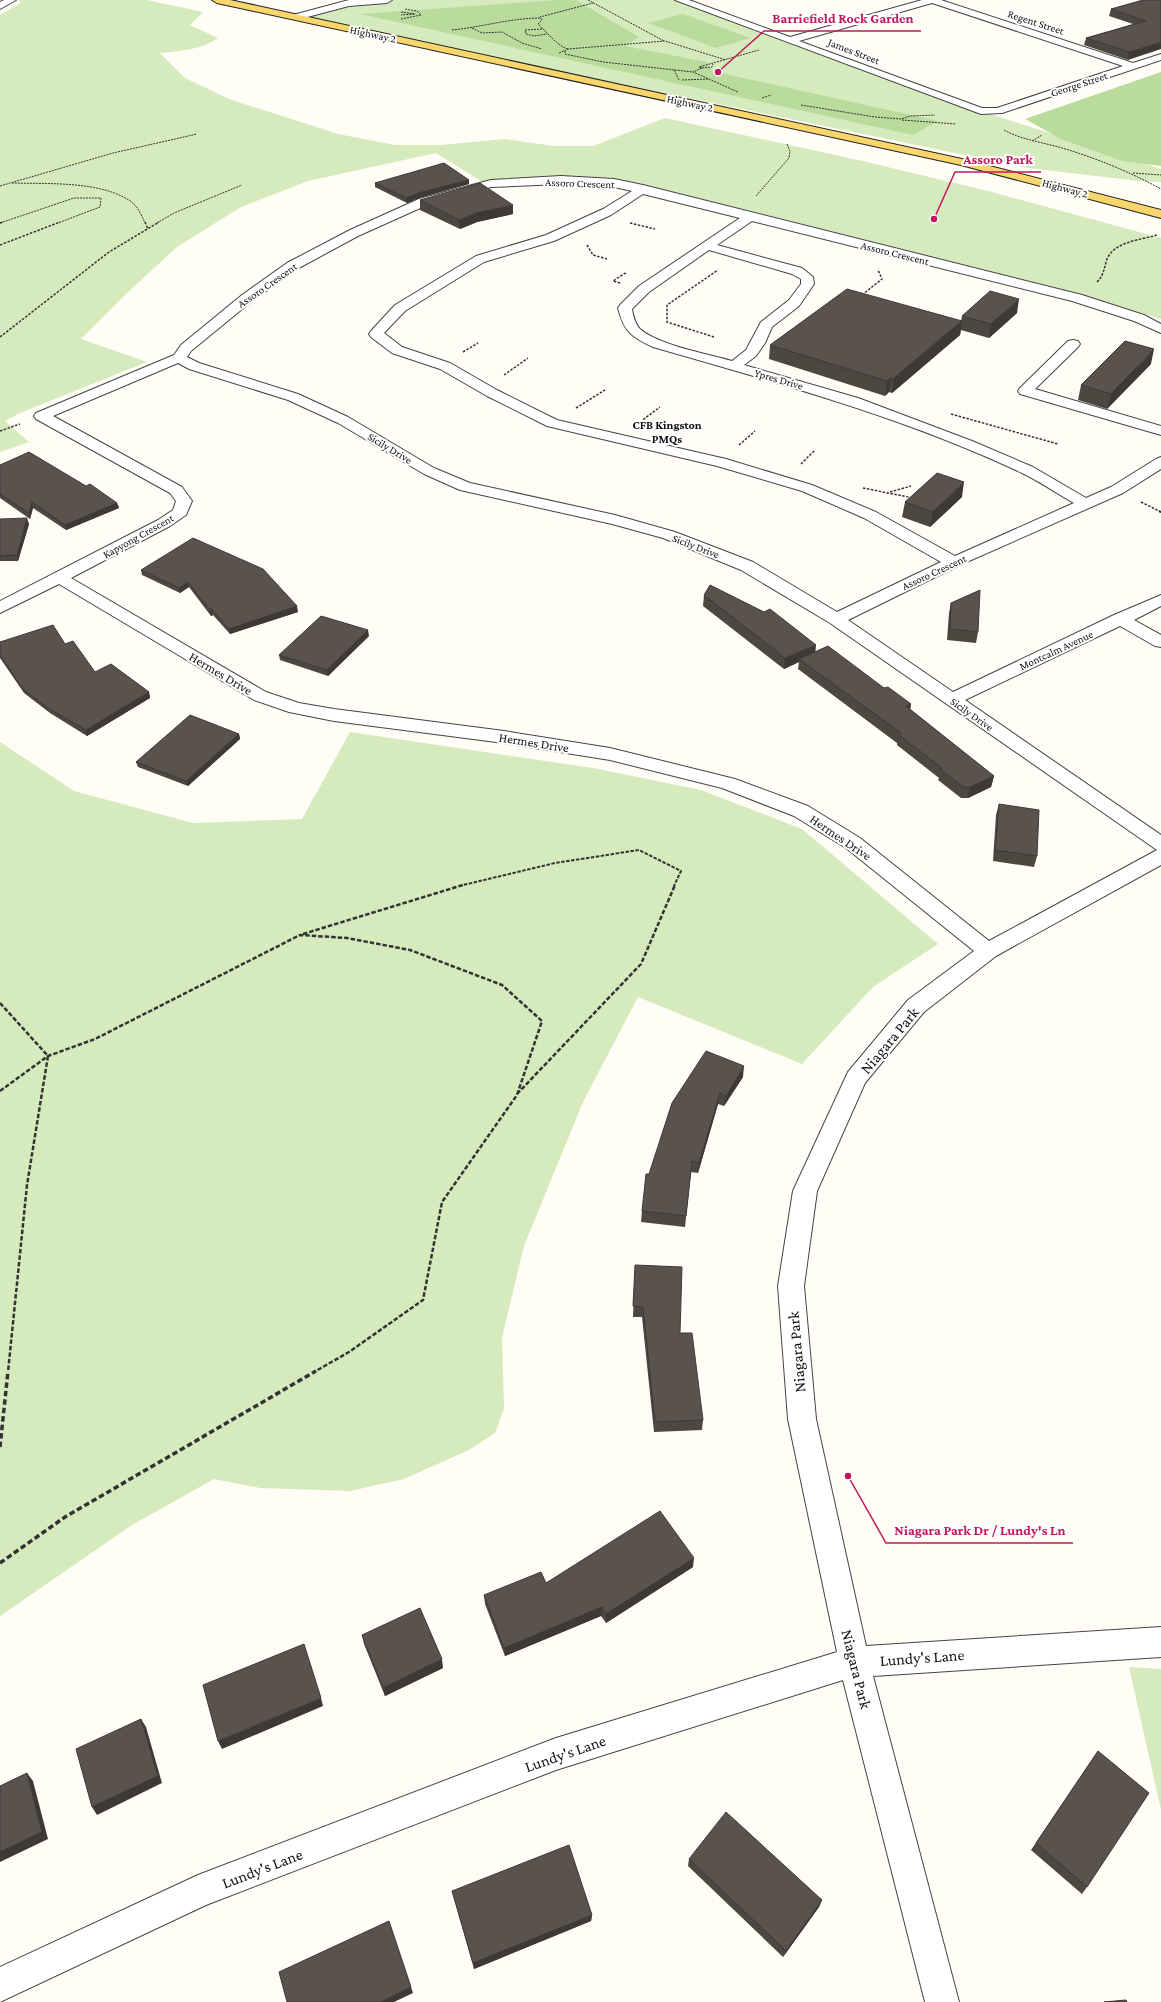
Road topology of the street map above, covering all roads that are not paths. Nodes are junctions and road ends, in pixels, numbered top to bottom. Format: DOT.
graph roads {
  1 [pos="11,0"];
  2 [pos="217,0"];
  3 [pos="387,0"];
  4 [pos="680,0"];
  5 [pos="932,0"];
  6 [pos="0,6"];
  7 [pos="296,17"];
  8 [pos="790,40"];
  9 [pos="1161,57"];
  10 [pos="1132,66"];
  11 [pos="998,111"];
  12 [pos="643,189"];
  13 [pos="1161,214"];
  14 [pos="743,215"];
  15 [pos="707,246"];
  16 [pos="1161,329"];
  17 [pos="1073,344"];
  18 [pos="179,358"];
  19 [pos="734,366"];
  20 [pos="41,416"];
  21 [pos="1161,431"];
  22 [pos="1161,462"];
  23 [pos="1086,504"];
  24 [pos="954,562"];
  25 [pos="60,578"];
  26 [pos="1161,600"];
  27 [pos="0,608"];
  28 [pos="1120,619"];
  29 [pos="836,620"];
  30 [pos="1161,642"];
  31 [pos="951,700"];
  32 [pos="1161,845"];
  33 [pos="1161,856"];
  34 [pos="988,951"];
  35 [pos="1161,1642"];
  36 [pos="854,1662"];
  37 [pos="0,1985"];
  38 [pos="942,2002"];
  1 -- 6 [label="street"];
  2 -- 7 [label="main road, Highway 2"];
  3 -- 7 [label="street"];
  4 -- 8 [label="street, James Street"];
  5 -- 8 [label="street"];
  5 -- 10 [label="street, Regent Street"];
  7 -- 13 [label="main road, Highway 2"];
  8 -- 11 [label="street, James Street"];
  9 -- 10 [label="street, George Street"];
  10 -- 11 [label="street, George Street"];
  12 -- 14 [label="street, Assoro Crescent"];
  12 -- 18 [label="street, Assoro Crescent"];
  12 -- 24 [label="street"];
  14 -- 15 [label="street, Ypres Drive"];
  14 -- 16 [label="street, Assoro Crescent"];
  15 -- 19 [label="street"];
  15 -- 19 [label="street, Ypres Drive"];
  17 -- 21 [label="street"];
  18 -- 20 [label="street, Assoro Crescent"];
  18 -- 29 [label="street, Sicily Drive"];
  19 -- 23 [label="street, Ypres Drive"];
  20 -- 25 [label="street, Kapyong Crescent"];
  22 -- 23 [label="street, Assoro Crescent"];
  23 -- 24 [label="street, Assoro Crescent"];
  24 -- 29 [label="street, Assoro Crescent"];
  25 -- 27 [label="street, Kapyong Crescent"];
  25 -- 34 [label="street, Hermes Drive"];
  26 -- 28 [label="street, Montcalm Avenue"];
  28 -- 30 [label="street"];
  28 -- 31 [label="street, Montcalm Avenue"];
  29 -- 31 [label="street, Sicily Drive"];
  31 -- 32 [label="street, Sicily Drive"];
  33 -- 34 [label="street, Niagara Park"];
  34 -- 36 [label="street, Niagara Park"];
  35 -- 36 [label="street, Lundy's Lane"];
  36 -- 37 [label="street, Lundy's Lane"];
  36 -- 38 [label="street, Niagara Park"];
}
